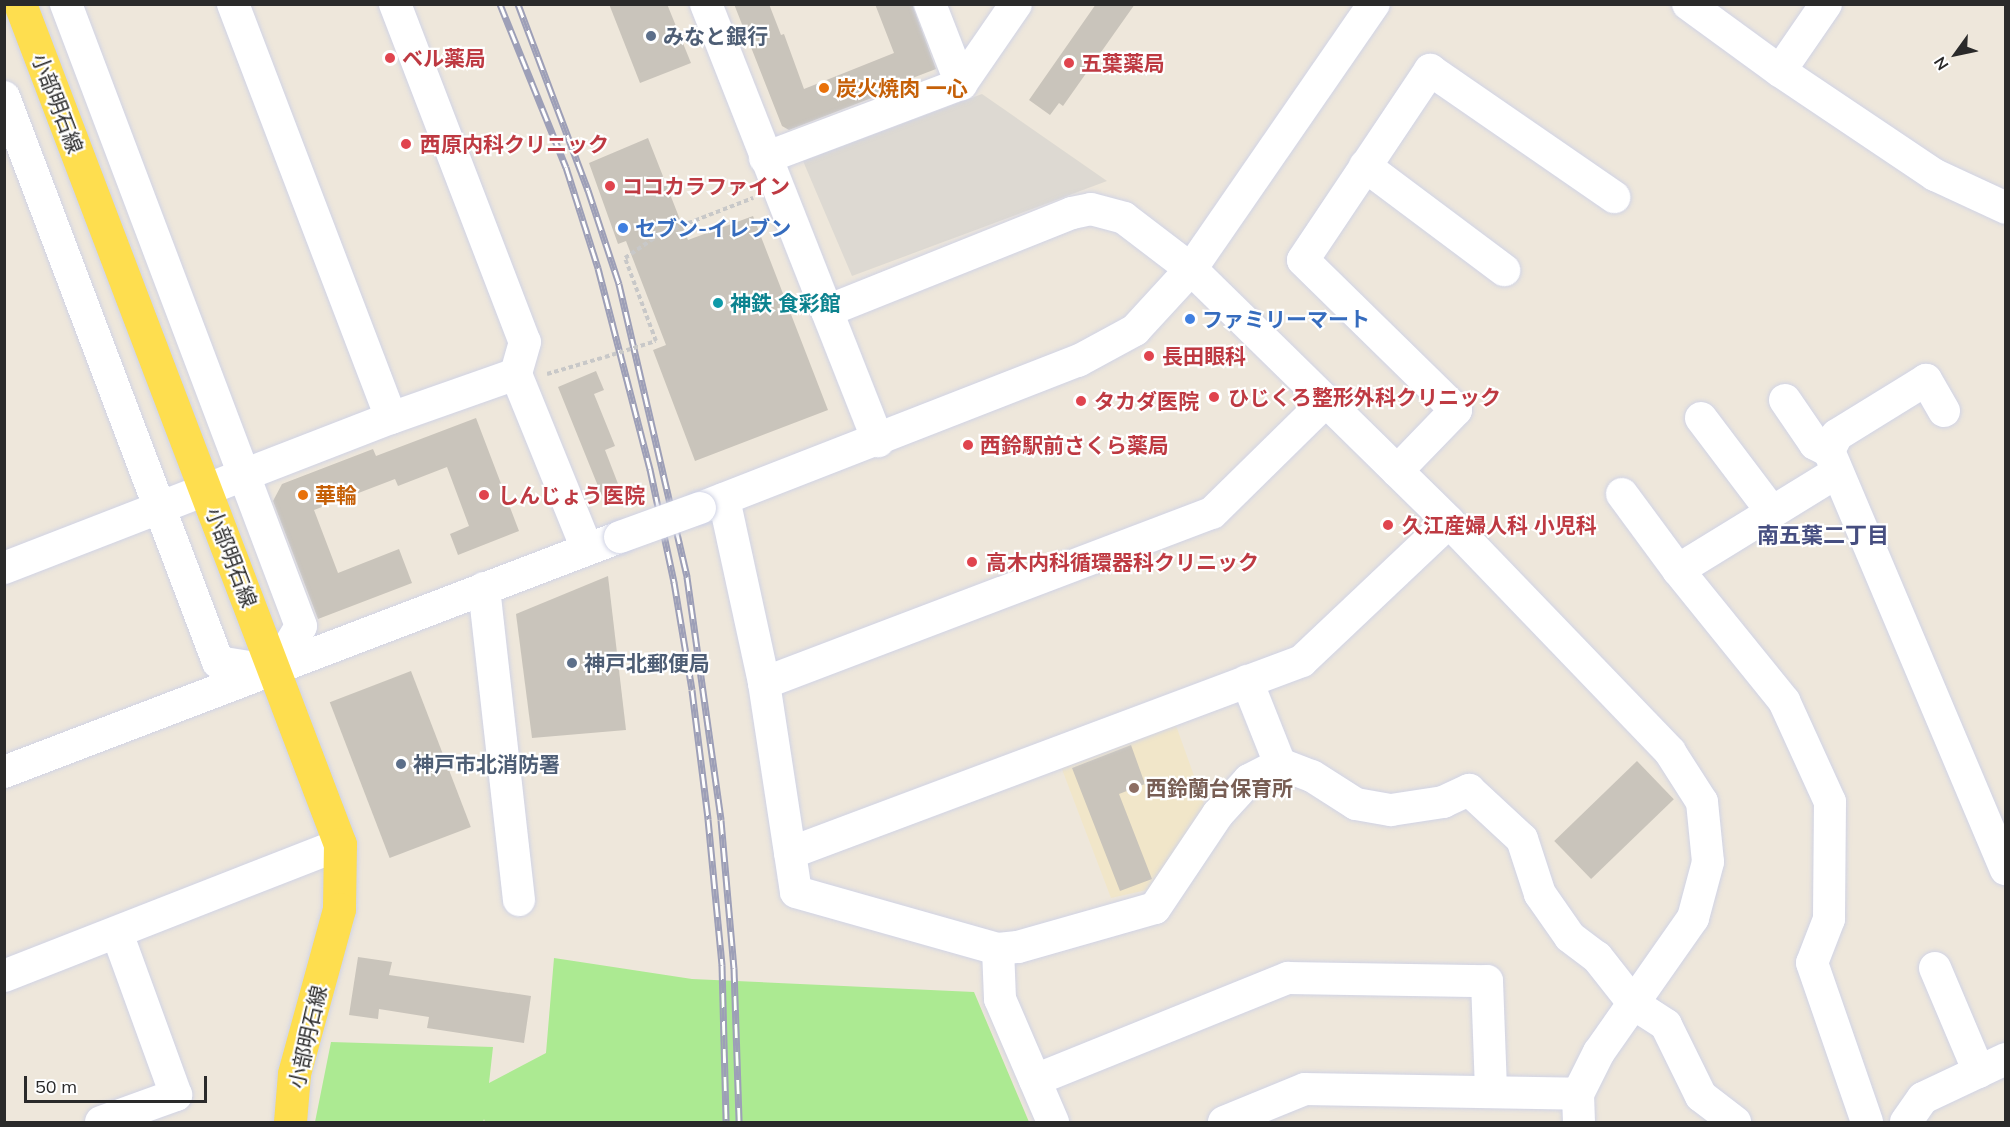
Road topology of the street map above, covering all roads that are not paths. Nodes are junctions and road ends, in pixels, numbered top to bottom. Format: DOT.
graph roads {
  1 [pos="20,4"];
  2 [pos="66,4"];
  3 [pos="233,4"];
  4 [pos="394,4"];
  5 [pos="706,4"];
  6 [pos="930,4"];
  7 [pos="1016,4"];
  8 [pos="1374,4"];
  9 [pos="1688,4"];
  10 [pos="1826,4"];
  11 [pos="1780,71"];
  12 [pos="961,84"];
  13 [pos="4,97"];
  14 [pos="765,158"];
  15 [pos="1365,166"];
  16 [pos="1614,196"];
  17 [pos="2006,208"];
  18 [pos="1191,269"];
  19 [pos="1504,270"];
  20 [pos="827,310"];
  21 [pos="516,374"];
  22 [pos="1785,400"];
  23 [pos="1326,401"];
  24 [pos="1944,411"];
  25 [pos="391,418"];
  26 [pos="1701,418"];
  27 [pos="878,441"];
  28 [pos="1833,461"];
  29 [pos="1397,471"];
  30 [pos="244,476"];
  31 [pos="207,490"];
  32 [pos="1622,494"];
  33 [pos="712,504"];
  34 [pos="160,508"];
  35 [pos="1772,512"];
  36 [pos="1449,522"];
  37 [pos="587,549"];
  38 [pos="4,568"];
  39 [pos="1677,570"];
  40 [pos="484,588"];
  41 [pos="274,671"];
  42 [pos="1247,681"];
  43 [pos="764,683"];
  44 [pos="1280,764"];
  45 [pos="4,772"];
  46 [pos="340,844"];
  47 [pos="790,853"];
  48 [pos="2006,869"];
  49 [pos="519,900"];
  50 [pos="117,933"];
  51 [pos="998,949"];
  52 [pos="1935,968"];
  53 [pos="4,976"];
  54 [pos="1634,1004"];
  55 [pos="1992,1066"];
  56 [pos="1035,1080"];
  57 [pos="1491,1092"];
  58 [pos="1579,1108"];
  59 [pos="101,1122"];
  60 [pos="290,1122"];
  61 [pos="1053,1122"];
  62 [pos="1224,1122"];
  63 [pos="1735,1122"];
  64 [pos="1867,1122"];
  65 [pos="1906,1122"];
  1 -- 31 [label="main road, 小部明石線"];
  2 -- 30 [label="street"];
  3 -- 25 [label="street"];
  4 -- 21 [label="street"];
  5 -- 14 [label="street"];
  6 -- 12 [label="street"];
  7 -- 12 [label="street"];
  8 -- 18 [label="street"];
  9 -- 11 [label="street"];
  10 -- 11 [label="street"];
  11 -- 17 [label="street"];
  12 -- 14 [label="street"];
  13 -- 34 [label="street"];
  14 -- 20 [label="street"];
  15 -- 16 [label="street"];
  15 -- 19 [label="street"];
  15 -- 29 [label="street"];
  18 -- 20 [label="street"];
  18 -- 23 [label="street"];
  18 -- 27 [label="street"];
  20 -- 27 [label="street"];
  21 -- 25 [label="street"];
  21 -- 37 [label="street"];
  22 -- 28 [label="street"];
  23 -- 29 [label="street"];
  23 -- 43 [label="street"];
  24 -- 28 [label="street"];
  25 -- 30 [label="street"];
  26 -- 35 [label="street"];
  27 -- 33 [label="street"];
  28 -- 35 [label="street"];
  28 -- 48 [label="street"];
  29 -- 36 [label="street"];
  30 -- 31 [label="street"];
  30 -- 41 [label="street"];
  31 -- 34 [label="street"];
  31 -- 41 [label="main road, 小部明石線"];
  32 -- 39 [label="street"];
  33 -- 37 [label="street, bridge"];
  33 -- 43 [label="street"];
  34 -- 38 [label="street"];
  34 -- 41 [label="street"];
  35 -- 39 [label="street"];
  36 -- 42 [label="street"];
  36 -- 54 [label="street"];
  37 -- 40 [label="street"];
  39 -- 64 [label="street"];
  40 -- 41 [label="street"];
  40 -- 49 [label="street"];
  41 -- 45 [label="street"];
  41 -- 46 [label="main road, 小部明石線"];
  42 -- 44 [label="street"];
  42 -- 47 [label="street"];
  43 -- 47 [label="street"];
  44 -- 51 [label="street"];
  44 -- 54 [label="street"];
  46 -- 50 [label="street"];
  46 -- 60 [label="main road, 小部明石線"];
  47 -- 51 [label="street"];
  50 -- 53 [label="street"];
  50 -- 59 [label="street"];
  51 -- 56 [label="street"];
  52 -- 55 [label="street"];
  54 -- 58 [label="street"];
  54 -- 63 [label="street"];
  55 -- 65 [label="street"];
  56 -- 57 [label="street"];
  56 -- 61 [label="street"];
  57 -- 58 [label="street"];
  57 -- 62 [label="street"];
}
